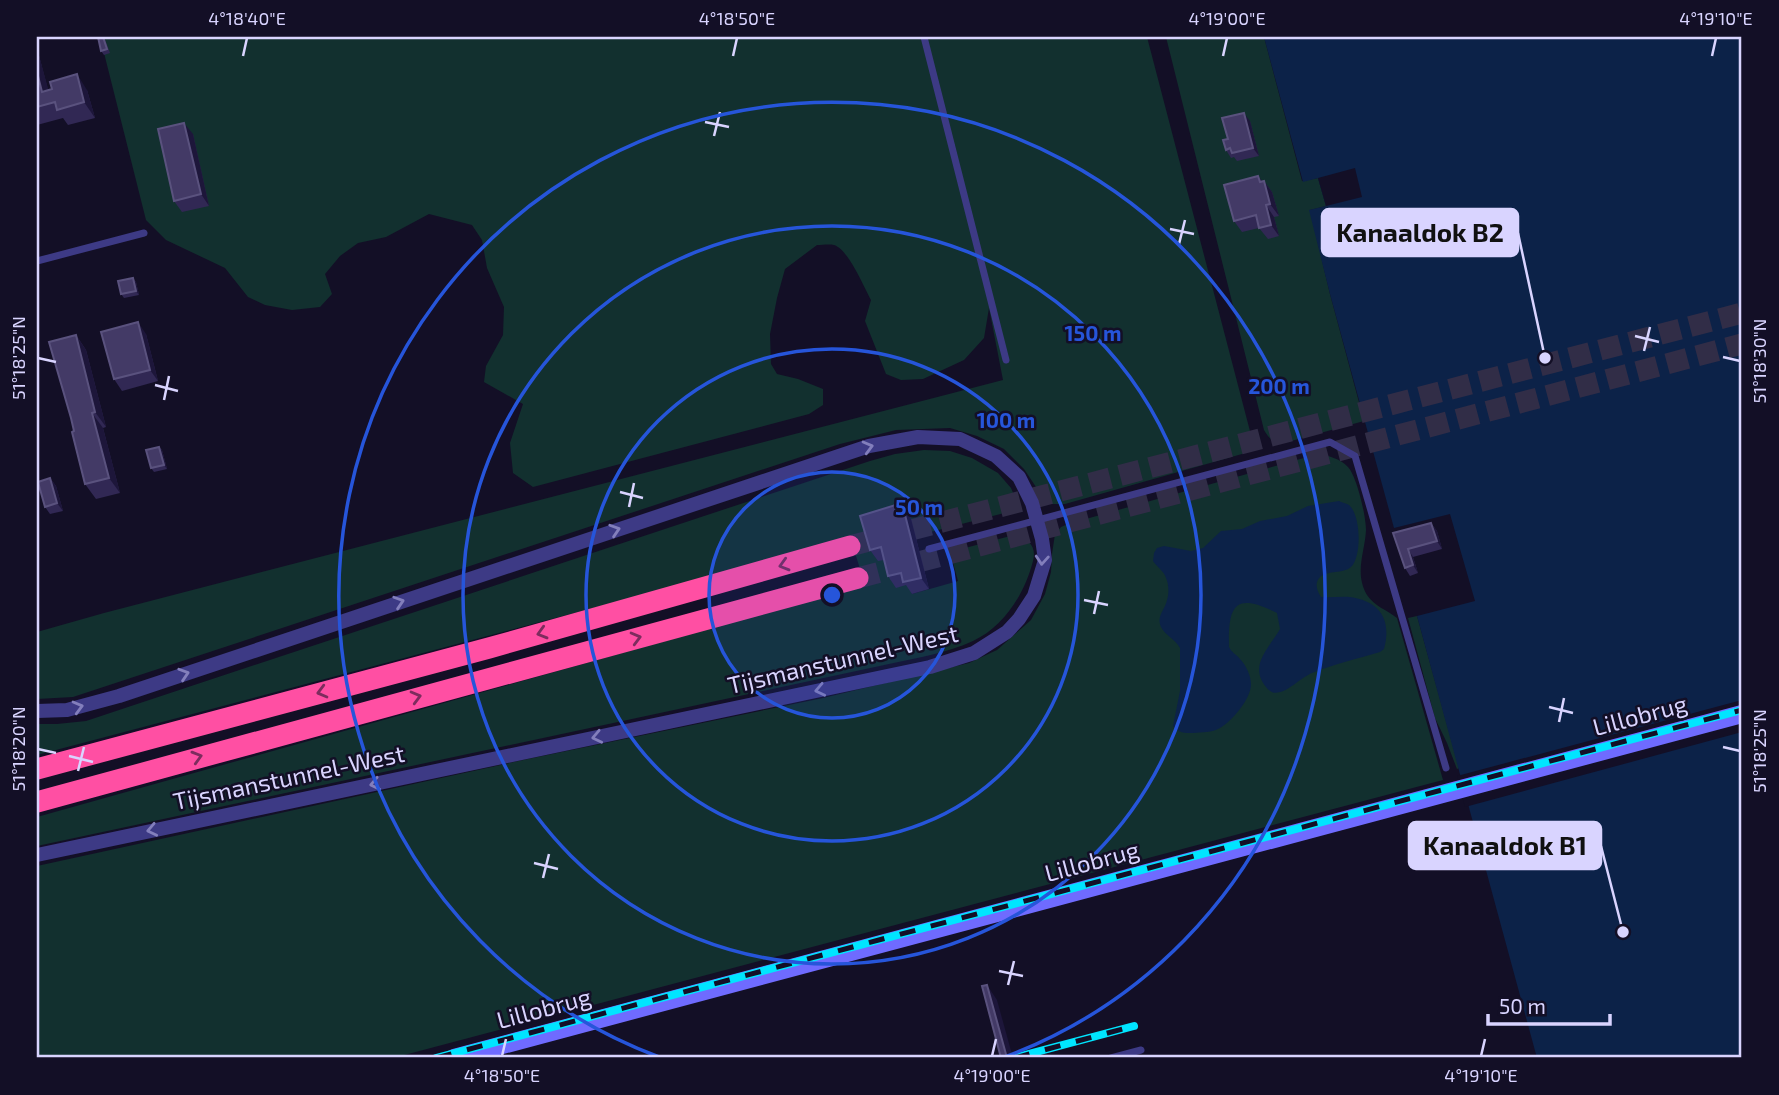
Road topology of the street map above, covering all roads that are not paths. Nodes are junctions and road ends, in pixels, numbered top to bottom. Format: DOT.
graph roads {
  1 [pos="924,37"];
  2 [pos="144,233"];
  3 [pos="37,261"];
  4 [pos="1006,360"];
  5 [pos="1037,520"];
  6 [pos="850,546"];
  7 [pos="929,550"];
  8 [pos="858,578"];
  9 [pos="37,711"];
  10 [pos="1742,714"];
  11 [pos="1446,768"];
  12 [pos="37,769"];
  13 [pos="37,802"];
  14 [pos="37,855"];
  15 [pos="1141,1050"];
  16 [pos="454,1058"];
  17 [pos="1111,1058"];
  1 -- 4 [label="lane"];
  2 -- 3 [label="lane"];
  5 -- 7 [label="lane"];
  9 -- 5 [label="street, Tijsmanstunnel-West, one-way"];
  5 -- 11 [label="lane"];
  5 -- 14 [label="street, Tijsmanstunnel-West, one-way"];
  6 -- 12 [label="highway, one-way"];
  13 -- 8 [label="highway, one-way"];
  10 -- 16 [label="street, Lillobrug"];
  15 -- 17 [label="lane"];
}
